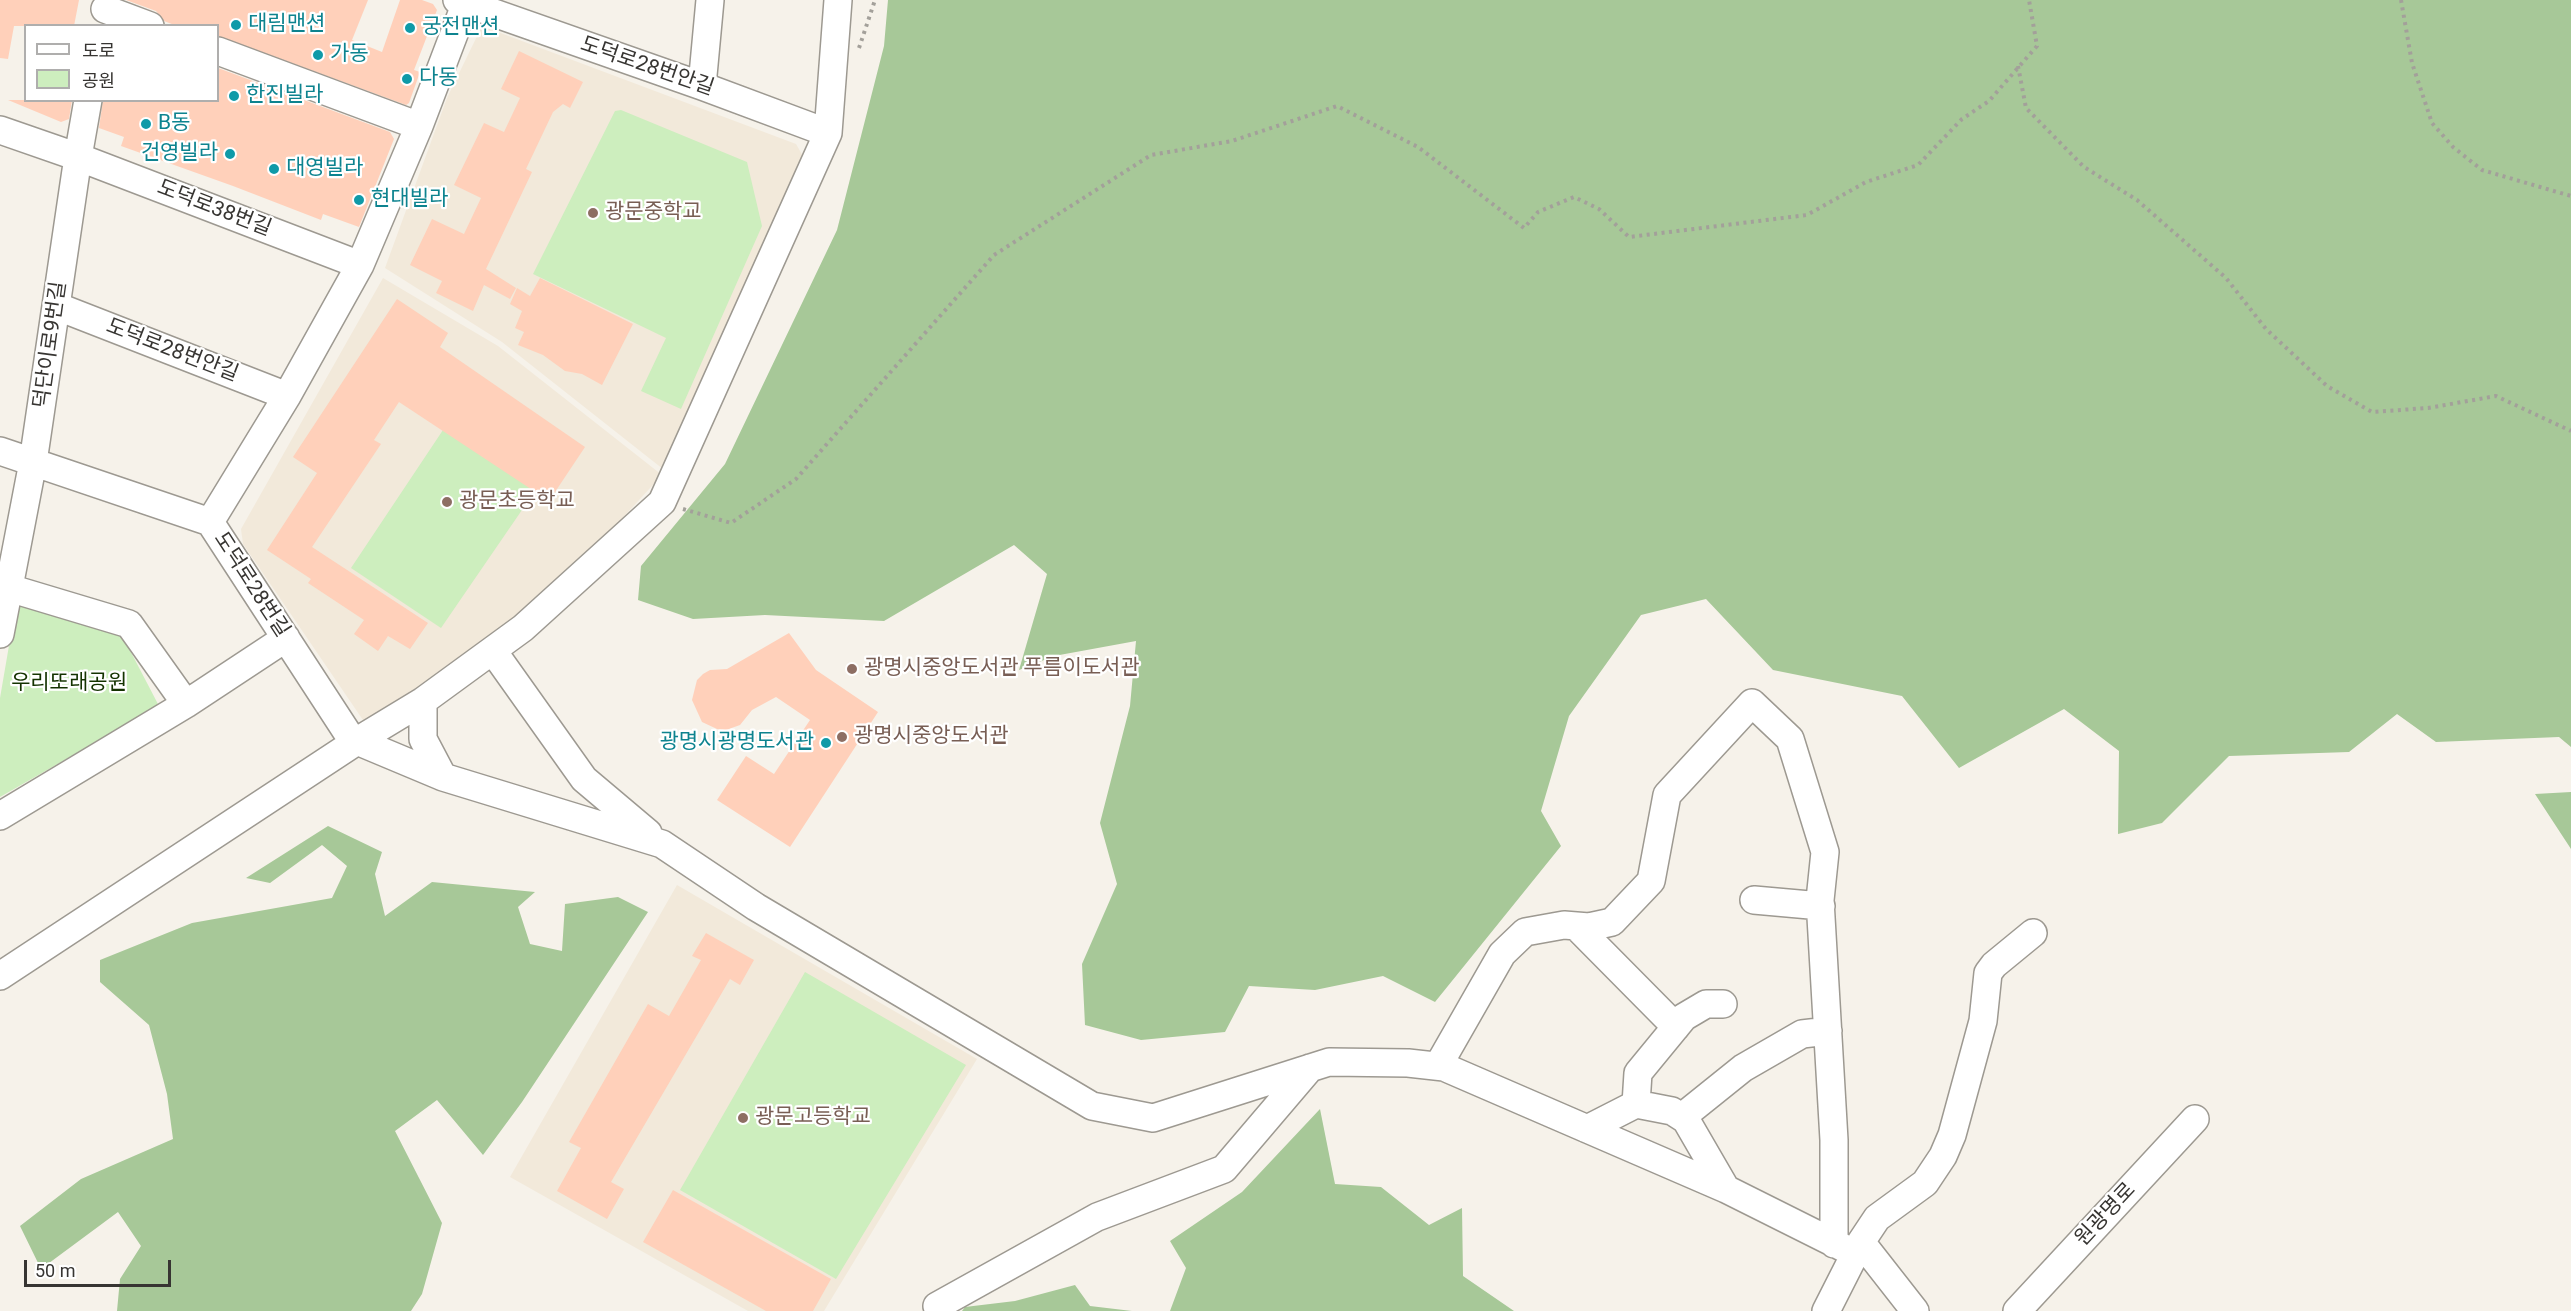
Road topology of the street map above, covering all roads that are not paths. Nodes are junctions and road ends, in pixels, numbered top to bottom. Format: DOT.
graph roads {
  1 [pos="710,0"];
  2 [pos="838,0"];
  3 [pos="463,1"];
  4 [pos="105,11"];
  5 [pos="144,24"];
  6 [pos="219,51"];
  7 [pos="702,86"];
  8 [pos="88,102"];
  9 [pos="419,126"];
  10 [pos="0,130"];
  11 [pos="828,133"];
  12 [pos="78,157"];
  13 [pos="360,265"];
  14 [pos="57,306"];
  15 [pos="287,396"];
  16 [pos="0,451"];
  17 [pos="33,462"];
  18 [pos="210,522"];
  19 [pos="9,588"];
  20 [pos="0,634"];
  21 [pos="286,638"];
  22 [pos="493,651"];
  23 [pos="423,701"];
  24 [pos="186,704"];
  25 [pos="356,742"];
  26 [pos="443,777"];
  27 [pos="0,816"];
  28 [pos="662,844"];
  29 [pos="1754,900"];
  30 [pos="1821,906"];
  31 [pos="1576,926"];
  32 [pos="2033,933"];
  33 [pos="0,976"];
  34 [pos="1723,1004"];
  35 [pos="1676,1027"];
  36 [pos="1828,1031"];
  37 [pos="1438,1066"];
  38 [pos="1311,1068"];
  39 [pos="1636,1104"];
  40 [pos="1682,1117"];
  41 [pos="2196,1119"];
  42 [pos="1587,1129"];
  43 [pos="1726,1189"];
  44 [pos="1850,1247"];
  45 [pos="937,1306"];
  46 [pos="1826,1311"];
  47 [pos="1915,1311"];
  48 [pos="2018,1311"];
  1 -- 7 [label="street"];
  2 -- 11 [label="street"];
  3 -- 7 [label="street, 도덕로28번안길"];
  3 -- 9 [label="street, 도덕로28번안길"];
  4 -- 5 [label="street"];
  6 -- 9 [label="street"];
  7 -- 11 [label="street, 도덕로28번안길"];
  8 -- 12 [label="street, 덕단이로9번길"];
  9 -- 13 [label="street, 도덕로28번안길"];
  10 -- 12 [label="street, 도덕로38번길"];
  11 -- 22 [label="street"];
  12 -- 13 [label="street, 도덕로38번길"];
  12 -- 14 [label="street, 덕단이로9번길"];
  13 -- 15 [label="street, 도덕로28번안길"];
  14 -- 15 [label="street, 도덕로28번안길"];
  14 -- 17 [label="street, 덕단이로9번길"];
  15 -- 18 [label="street, 도덕로28번안길"];
  16 -- 17 [label="street, 도덕로28번길"];
  17 -- 18 [label="street, 도덕로28번길"];
  17 -- 19 [label="street, 덕단이로9번길"];
  18 -- 21 [label="street, 도덕로28번길"];
  19 -- 20 [label="street, 덕단이로9번길"];
  19 -- 24 [label="street"];
  21 -- 24 [label="street"];
  21 -- 25 [label="street, 도덕로28번길"];
  22 -- 23 [label="street"];
  22 -- 28 [label="street"];
  23 -- 25 [label="street"];
  23 -- 26 [label="street"];
  24 -- 27 [label="street"];
  25 -- 26 [label="street"];
  25 -- 33 [label="street"];
  26 -- 28 [label="street"];
  28 -- 38 [label="street"];
  29 -- 30 [label="street"];
  30 -- 31 [label="street"];
  30 -- 36 [label="street"];
  31 -- 35 [label="street"];
  31 -- 37 [label="street"];
  32 -- 44 [label="street"];
  34 -- 35 [label="street"];
  35 -- 39 [label="street"];
  36 -- 40 [label="street"];
  36 -- 44 [label="street"];
  37 -- 38 [label="street"];
  37 -- 42 [label="street"];
  38 -- 45 [label="street"];
  39 -- 40 [label="street"];
  39 -- 42 [label="street"];
  40 -- 43 [label="street"];
  41 -- 48 [label="street, 원광명로"];
  42 -- 43 [label="street"];
  43 -- 44 [label="street"];
  44 -- 46 [label="street"];
  44 -- 47 [label="street"];
}
